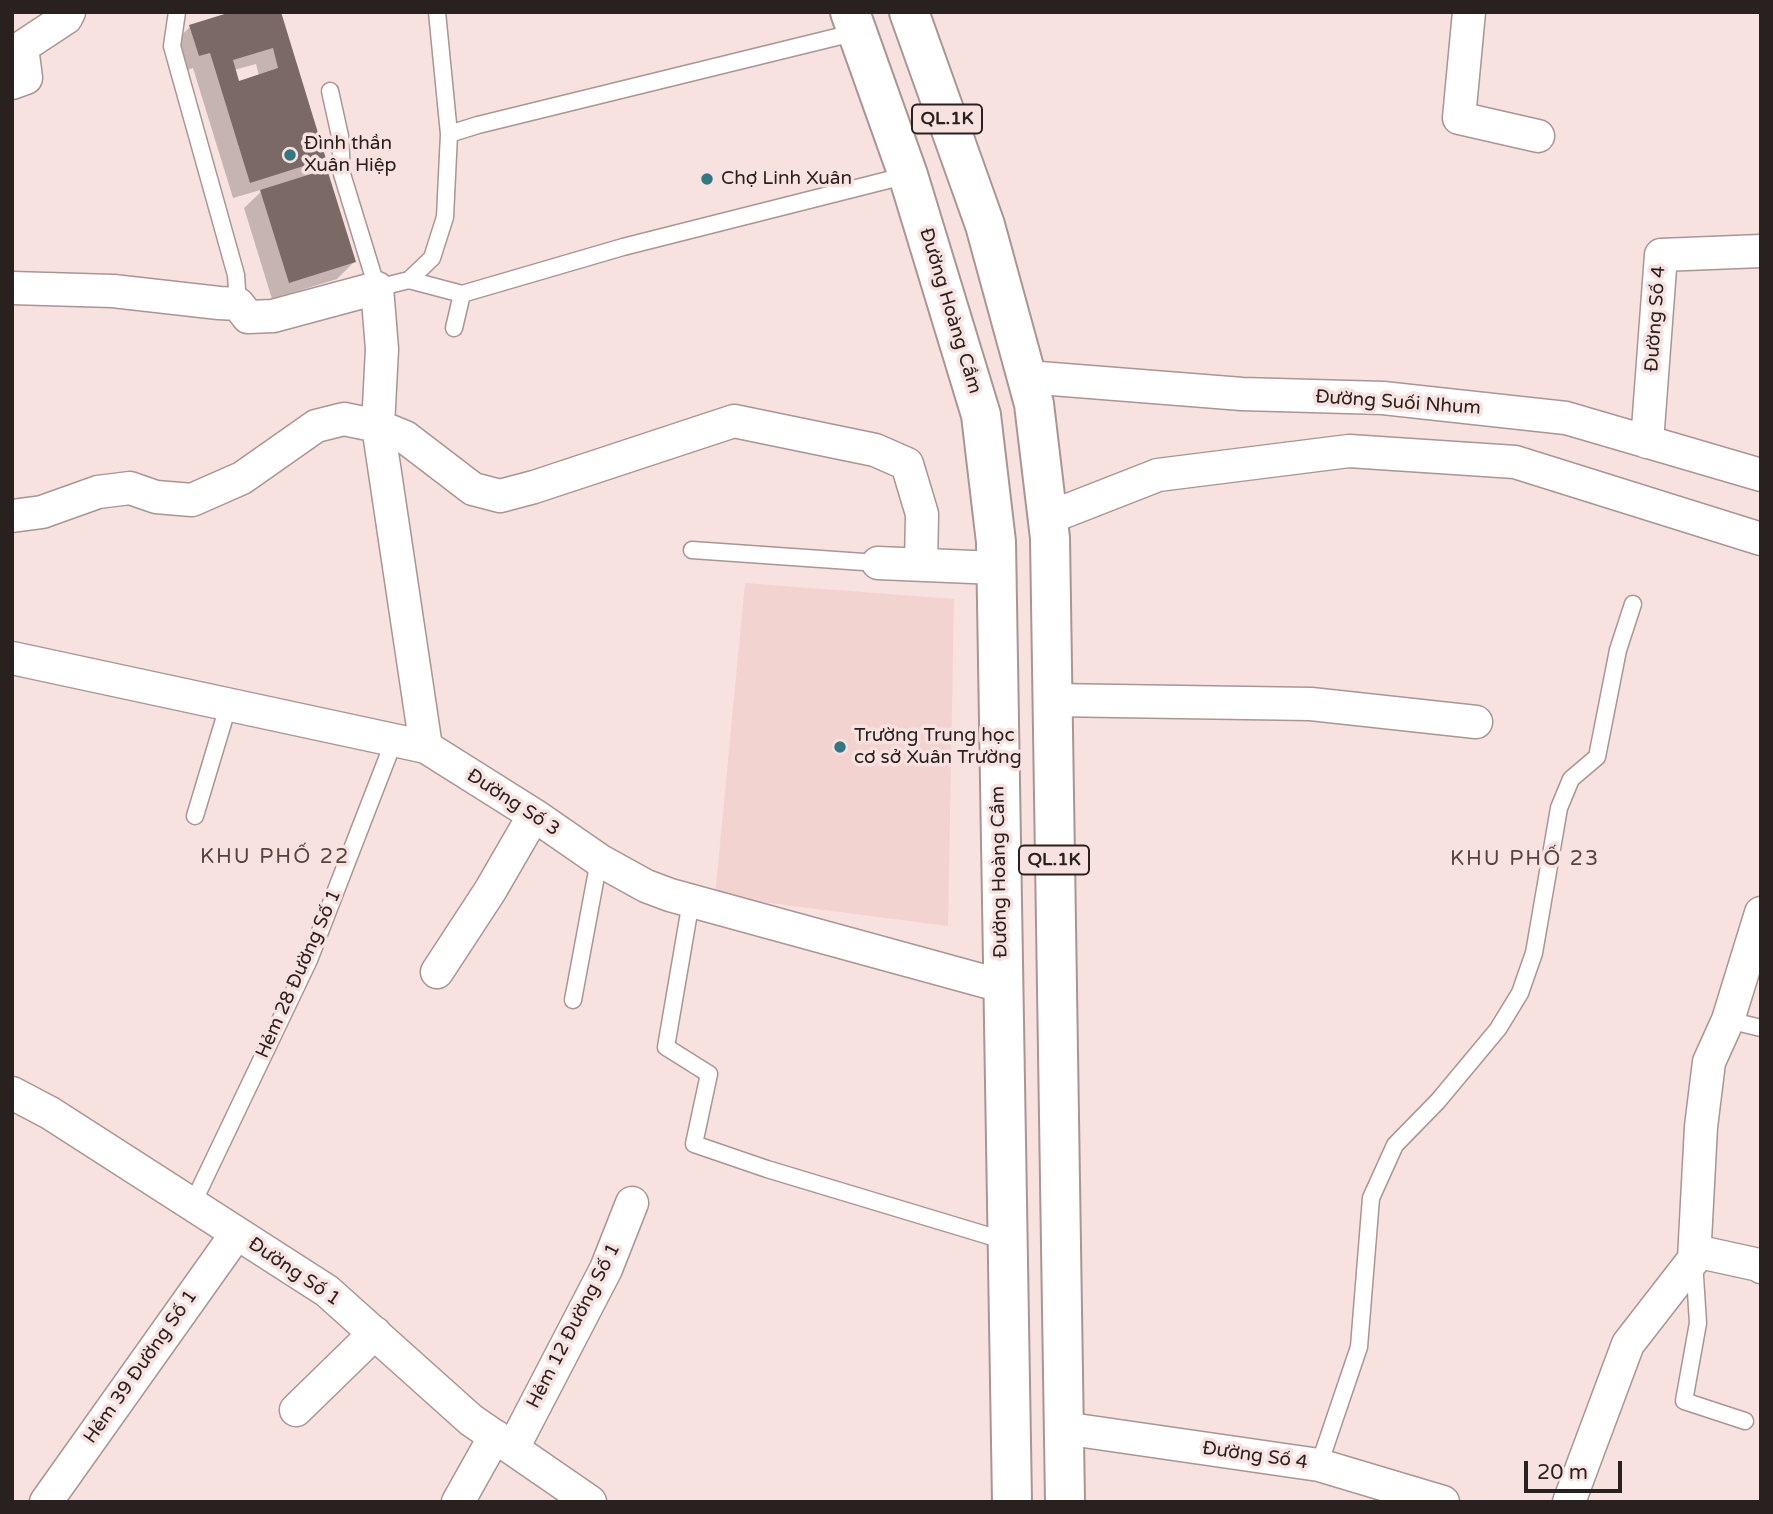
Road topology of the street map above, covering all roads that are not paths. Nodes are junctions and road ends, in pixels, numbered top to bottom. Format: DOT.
graph roads {
  1 [pos="69,12"];
  2 [pos="177,12"];
  3 [pos="437,12"];
  4 [pos="909,12"];
  5 [pos="1469,12"];
  6 [pos="853,22"];
  7 [pos="12,83"];
  8 [pos="330,91"];
  9 [pos="449,134"];
  10 [pos="1538,136"];
  11 [pos="908,175"];
  12 [pos="1761,251"];
  13 [pos="409,280"];
  14 [pos="12,288"];
  15 [pos="377,288"];
  16 [pos="462,294"];
  17 [pos="238,303"];
  18 [pos="454,328"];
  19 [pos="1027,377"];
  20 [pos="377,426"];
  21 [pos="1647,442"];
  22 [pos="1761,475"];
  23 [pos="12,516"];
  24 [pos="1048,518"];
  25 [pos="1761,539"];
  26 [pos="692,550"];
  27 [pos="878,563"];
  28 [pos="921,565"];
  29 [pos="996,568"];
  30 [pos="1633,604"];
  31 [pos="12,658"];
  32 [pos="1051,699"];
  33 [pos="229,703"];
  34 [pos="1476,722"];
  35 [pos="395,738"];
  36 [pos="426,747"];
  37 [pos="534,815"];
  38 [pos="195,816"];
  39 [pos="599,860"];
  40 [pos="691,901"];
  41 [pos="1761,913"];
  42 [pos="437,972"];
  43 [pos="1002,986"];
  44 [pos="573,1000"];
  45 [pos="1728,1020"];
  46 [pos="1761,1028"];
  47 [pos="12,1093"];
  48 [pos="632,1203"];
  49 [pos="192,1205"];
  50 [pos="237,1233"];
  51 [pos="1006,1241"];
  52 [pos="1694,1255"];
  53 [pos="1761,1268"];
  54 [pos="375,1333"];
  55 [pos="296,1410"];
  56 [pos="1745,1421"];
  57 [pos="1063,1428"];
  58 [pos="504,1442"];
  59 [pos="1319,1465"];
  60 [pos="46,1502"];
  61 [pos="458,1502"];
  62 [pos="590,1502"];
  63 [pos="1012,1502"];
  64 [pos="1065,1502"];
  65 [pos="1443,1502"];
  66 [pos="1569,1502"];
  1 -- 7 [label="street"];
  2 -- 17 [label="lane"];
  3 -- 9 [label="lane"];
  4 -- 19 [label="main road, QL.1K"];
  5 -- 10 [label="street"];
  6 -- 9 [label="lane"];
  6 -- 11 [label="main road, Đường Hoàng Cầm / QL.1K"];
  8 -- 15 [label="lane"];
  9 -- 13 [label="lane"];
  11 -- 16 [label="lane"];
  11 -- 29 [label="main road, Đường Hoàng Cầm / QL.1K"];
  12 -- 21 [label="street, Đường Số 4"];
  13 -- 15 [label="lane"];
  13 -- 16 [label="lane"];
  14 -- 17 [label="street"];
  15 -- 17 [label="street"];
  15 -- 20 [label="street"];
  16 -- 18 [label="lane"];
  19 -- 21 [label="street, Đường Suối Nhum"];
  19 -- 24 [label="main road, QL.1K"];
  20 -- 23 [label="street"];
  20 -- 28 [label="street"];
  20 -- 36 [label="street"];
  21 -- 22 [label="street, Đường Suối Nhum"];
  24 -- 25 [label="street"];
  24 -- 32 [label="main road, QL.1K"];
  26 -- 27 [label="lane"];
  27 -- 28 [label="street"];
  28 -- 29 [label="street"];
  29 -- 43 [label="main road, Đường Hoàng Cầm / QL.1K"];
  30 -- 59 [label="lane"];
  31 -- 33 [label="street, Đường Số 3"];
  32 -- 34 [label="street"];
  32 -- 57 [label="main road, QL.1K"];
  33 -- 35 [label="street, Đường Số 3"];
  33 -- 38 [label="lane"];
  35 -- 36 [label="street, Đường Số 3"];
  35 -- 49 [label="lane, Hẻm 28 Đường Số 1"];
  36 -- 37 [label="street, Đường Số 3"];
  37 -- 39 [label="street, Đường Số 3"];
  37 -- 42 [label="street"];
  39 -- 40 [label="street, Đường Số 3"];
  39 -- 44 [label="lane"];
  40 -- 43 [label="street, Đường Số 3"];
  40 -- 51 [label="lane"];
  41 -- 45 [label="street"];
  43 -- 51 [label="main road, Đường Hoàng Cầm / QL.1K"];
  45 -- 46 [label="lane"];
  45 -- 52 [label="street"];
  47 -- 49 [label="street, Đường Số 1"];
  48 -- 58 [label="street, Hẻm 12 Đường Số 1"];
  49 -- 50 [label="street, Đường Số 1"];
  50 -- 54 [label="street, Đường Số 1"];
  50 -- 60 [label="street, Hẻm 39 Đường Số 1"];
  51 -- 63 [label="main road, Đường Hoàng Cầm / QL.1K"];
  52 -- 53 [label="street"];
  52 -- 56 [label="lane"];
  52 -- 66 [label="street"];
  54 -- 55 [label="street"];
  54 -- 58 [label="street, Đường Số 1"];
  57 -- 59 [label="street, Đường Số 4"];
  57 -- 64 [label="main road, QL.1K"];
  58 -- 61 [label="street, Hẻm 12 Đường Số 1"];
  58 -- 62 [label="street, Đường Số 1"];
  59 -- 65 [label="street, Đường Số 4"];
}
